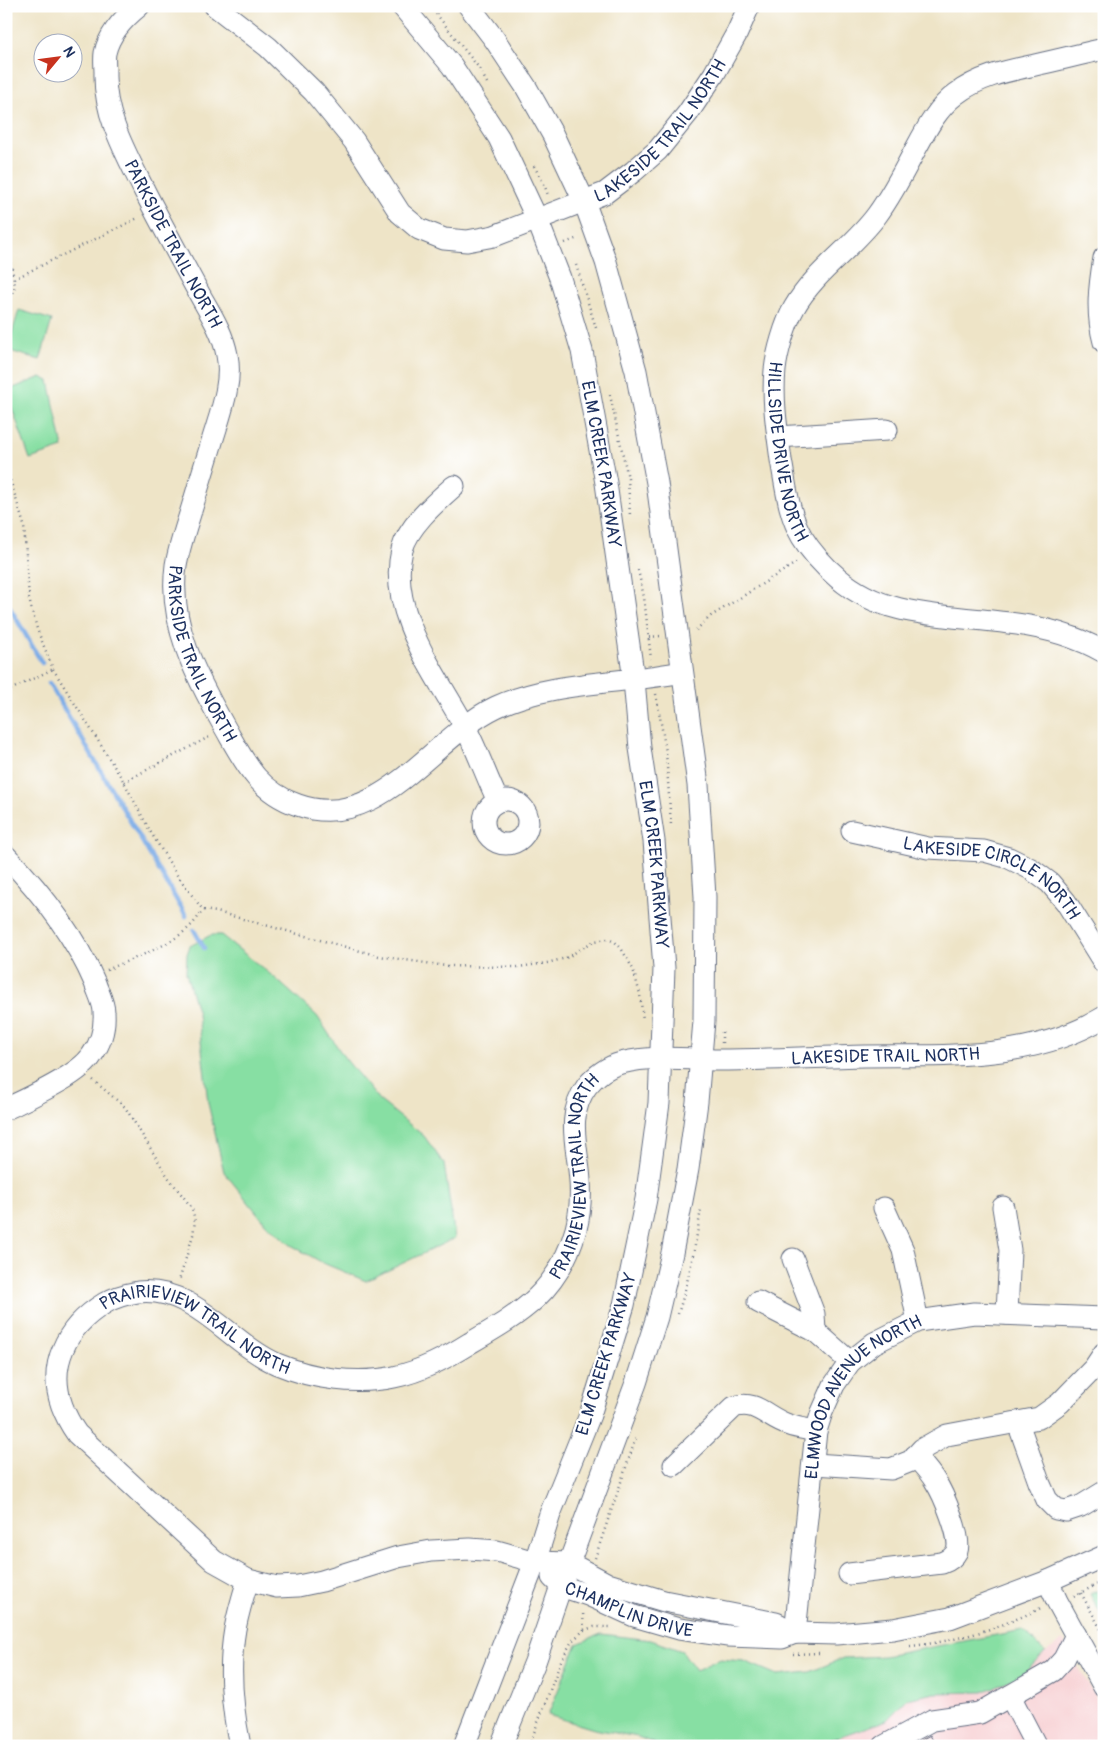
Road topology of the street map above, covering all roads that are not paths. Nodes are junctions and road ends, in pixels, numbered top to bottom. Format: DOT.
graph roads {
  1 [pos="139,6"];
  2 [pos="215,6"];
  3 [pos="402,6"];
  4 [pos="469,6"];
  5 [pos="749,6"];
  6 [pos="1104,49"];
  7 [pos="584,202"];
  8 [pos="537,219"];
  9 [pos="1104,258"];
  10 [pos="1104,342"];
  11 [pos="887,430"];
  12 [pos="778,438"];
  13 [pos="454,486"];
  14 [pos="1104,652"];
  15 [pos="682,672"];
  16 [pos="634,680"];
  17 [pos="465,727"];
  18 [pos="498,801"];
  19 [pos="852,832"];
  20 [pos="6,856"];
  21 [pos="1104,963"];
  22 [pos="1104,1017"];
  23 [pos="661,1059"];
  24 [pos="701,1059"];
  25 [pos="6,1109"];
  26 [pos="1003,1207"];
  27 [pos="884,1208"];
  28 [pos="793,1259"];
  29 [pos="758,1302"];
  30 [pos="1008,1314"];
  31 [pos="1104,1318"];
  32 [pos="918,1321"];
  33 [pos="815,1331"];
  34 [pos="1102,1360"];
  35 [pos="850,1362"];
  36 [pos="1018,1423"];
  37 [pos="816,1431"];
  38 [pos="916,1456"];
  39 [pos="814,1464"];
  40 [pos="674,1465"];
  41 [pos="1104,1492"];
  42 [pos="1104,1556"];
  43 [pos="535,1562"];
  44 [pos="569,1564"];
  45 [pos="849,1574"];
  46 [pos="248,1580"];
  47 [pos="1048,1582"];
  48 [pos="561,1586"];
  49 [pos="795,1633"];
  50 [pos="1076,1635"];
  51 [pos="1104,1687"];
  52 [pos="1010,1696"];
  53 [pos="240,1746"];
  54 [pos="464,1746"];
  55 [pos="501,1746"];
  56 [pos="884,1746"];
  57 [pos="1036,1746"];
  1 -- 17 [label="street, PARKSIDE TRAIL NORTH"];
  2 -- 8 [label="street"];
  3 -- 8 [label="street, ELM CREEK PARKWAY"];
  4 -- 7 [label="street, ELM CREEK PARKWAY"];
  5 -- 7 [label="street, LAKESIDE TRAIL NORTH"];
  6 -- 12 [label="street, HILLSIDE DRIVE NORTH"];
  7 -- 8 [label="street, LAKESIDE TRAIL NORTH"];
  7 -- 15 [label="street, ELM CREEK PARKWAY"];
  8 -- 16 [label="street, ELM CREEK PARKWAY"];
  9 -- 10 [label="street"];
  11 -- 12 [label="street"];
  12 -- 14 [label="street, HILLSIDE DRIVE NORTH"];
  13 -- 17 [label="street"];
  15 -- 16 [label="street, PARKSIDE TRAIL NORTH"];
  15 -- 24 [label="street, ELM CREEK PARKWAY"];
  16 -- 17 [label="street, PARKSIDE TRAIL NORTH"];
  16 -- 23 [label="street, ELM CREEK PARKWAY"];
  17 -- 18 [label="street"];
  19 -- 21 [label="street, LAKESIDE CIRCLE NORTH"];
  20 -- 25 [label="street"];
  22 -- 24 [label="street, LAKESIDE TRAIL NORTH"];
  23 -- 24 [label="street, LAKESIDE TRAIL NORTH"];
  23 -- 43 [label="street, ELM CREEK PARKWAY"];
  23 -- 46 [label="street, PRAIRIEVIEW TRAIL NORTH"];
  24 -- 44 [label="street, ELM CREEK PARKWAY"];
  26 -- 30 [label="street"];
  27 -- 32 [label="street"];
  28 -- 33 [label="street"];
  29 -- 33 [label="street"];
  30 -- 31 [label="street, ELMWOOD AVENUE NORTH"];
  30 -- 32 [label="street, ELMWOOD AVENUE NORTH"];
  32 -- 35 [label="street, ELMWOOD AVENUE NORTH"];
  33 -- 35 [label="street"];
  34 -- 36 [label="street"];
  35 -- 37 [label="street, ELMWOOD AVENUE NORTH"];
  36 -- 38 [label="street"];
  36 -- 41 [label="street"];
  37 -- 39 [label="street, ELMWOOD AVENUE NORTH"];
  37 -- 40 [label="street"];
  38 -- 39 [label="street"];
  38 -- 45 [label="street"];
  39 -- 49 [label="street, ELMWOOD AVENUE NORTH"];
  42 -- 47 [label="street, CHAMPLIN DRIVE"];
  43 -- 44 [label="street, CHAMPLIN DRIVE"];
  43 -- 46 [label="street, PRAIRIEVIEW TRAIL NORTH"];
  43 -- 48 [label="street, CHAMPLIN DRIVE"];
  43 -- 54 [label="street, ELM CREEK PARKWAY"];
  44 -- 48 [label="street, ELM CREEK PARKWAY"];
  44 -- 49 [label="street, CHAMPLIN DRIVE"];
  46 -- 53 [label="street"];
  47 -- 49 [label="street, CHAMPLIN DRIVE"];
  47 -- 50 [label="street"];
  48 -- 49 [label="street, CHAMPLIN DRIVE"];
  48 -- 55 [label="street, ELM CREEK PARKWAY"];
  50 -- 51 [label="street"];
  50 -- 52 [label="street"];
  52 -- 56 [label="street"];
  52 -- 57 [label="street"];
}
